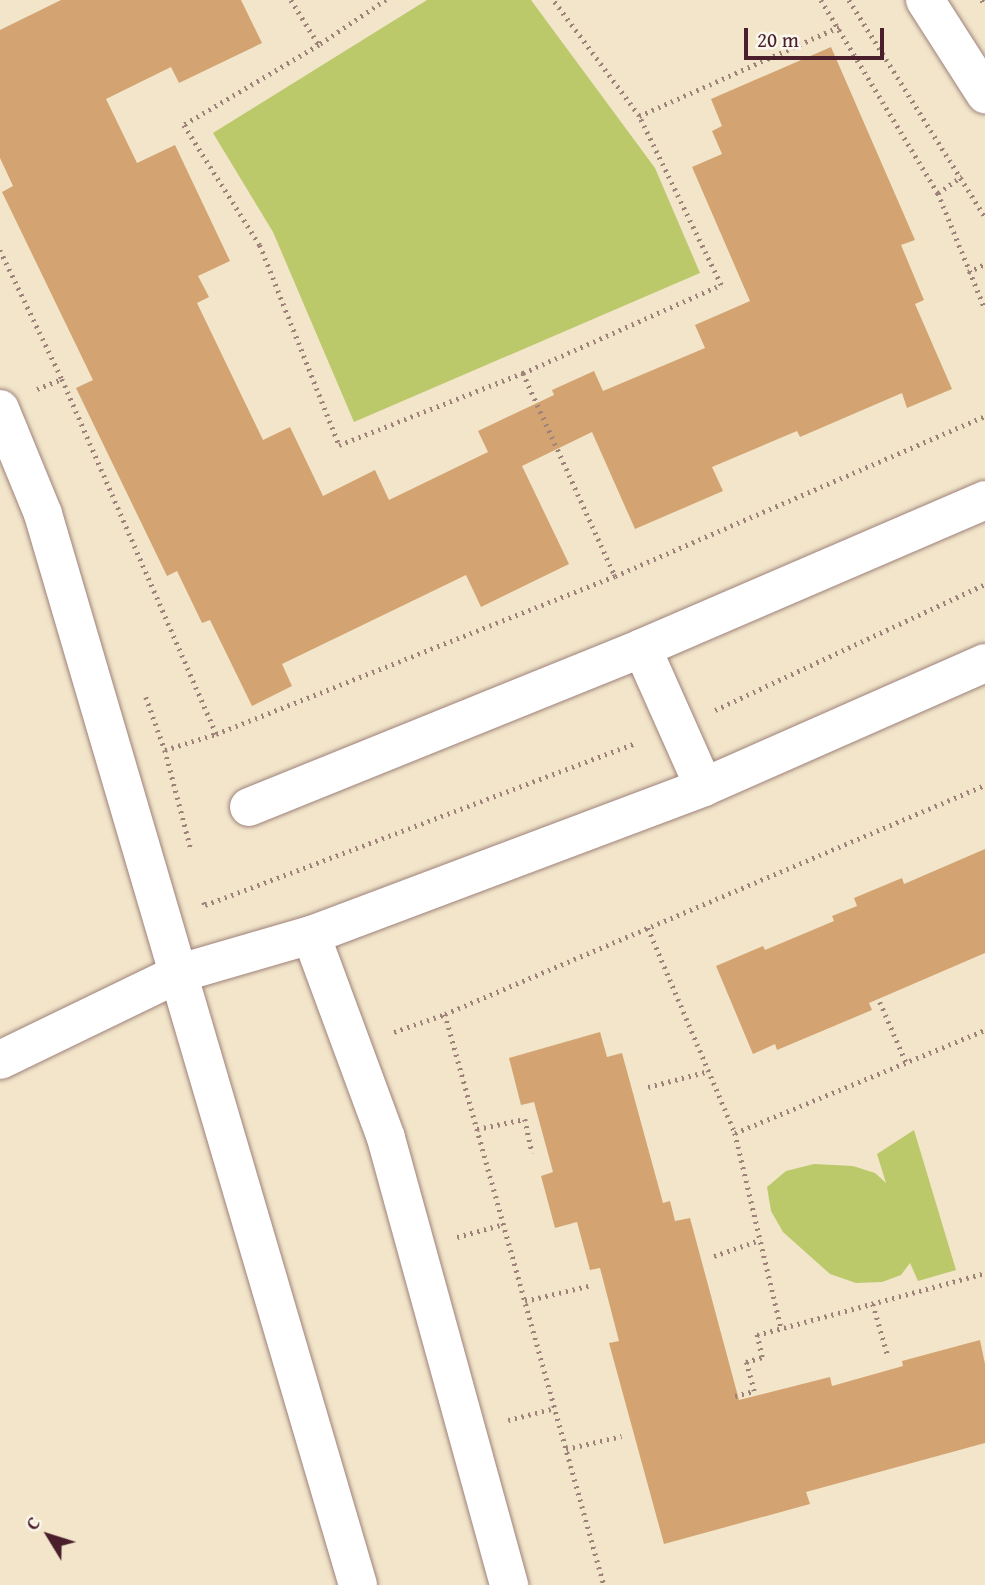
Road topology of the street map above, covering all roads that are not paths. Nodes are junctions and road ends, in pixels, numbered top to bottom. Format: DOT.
graph roads {
  1 [pos="925,0"];
  2 [pos="985,94"];
  3 [pos="0,410"];
  4 [pos="985,500"];
  5 [pos="642,648"];
  6 [pos="985,663"];
  7 [pos="704,786"];
  8 [pos="249,807"];
  9 [pos="311,935"];
  10 [pos="180,973"];
  11 [pos="0,1060"];
  12 [pos="358,1585"];
  13 [pos="509,1585"];
  1 -- 2 [label="street"];
  3 -- 10 [label="street"];
  4 -- 5 [label="street"];
  5 -- 7 [label="street"];
  5 -- 8 [label="street"];
  6 -- 7 [label="street"];
  7 -- 9 [label="street"];
  9 -- 10 [label="street"];
  9 -- 13 [label="street"];
  10 -- 11 [label="street"];
  10 -- 12 [label="street"];
}
